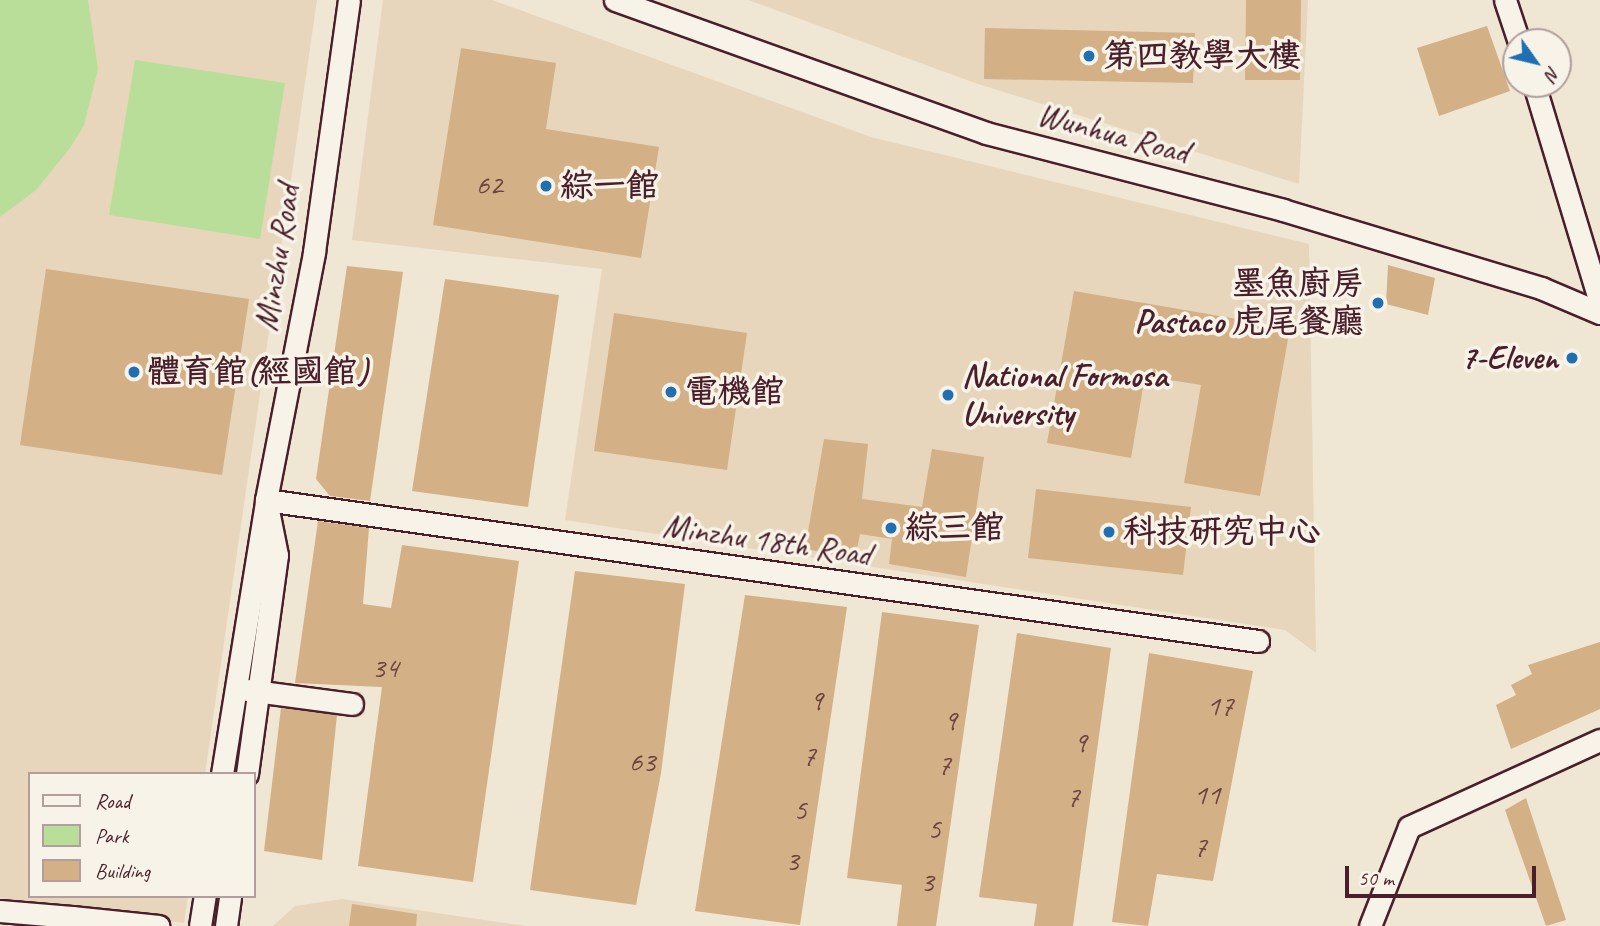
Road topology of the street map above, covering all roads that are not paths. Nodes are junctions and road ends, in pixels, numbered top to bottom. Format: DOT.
graph roads {
  1 [pos="349,0"];
  2 [pos="615,0"];
  3 [pos="1505,0"];
  4 [pos="1514,28"];
  5 [pos="1538,98"];
  6 [pos="1600,302"];
  7 [pos="1600,313"];
  8 [pos="266,500"];
  9 [pos="1258,641"];
  10 [pos="233,689"];
  11 [pos="258,691"];
  12 [pos="352,704"];
  13 [pos="1600,740"];
  14 [pos="222,772"];
  15 [pos="247,772"];
  16 [pos="205,898"];
  17 [pos="230,898"];
  18 [pos="0,911"];
  19 [pos="71,921"];
  20 [pos="159,926"];
  21 [pos="200,926"];
  22 [pos="226,926"];
  23 [pos="1370,926"];
  1 -- 8 [label="street, Minzhu Road"];
  2 -- 7 [label="street, Wunhua Road"];
  3 -- 4 [label="street"];
  5 -- 6 [label="street"];
  8 -- 9 [label="street, Minzhu 18th Road"];
  8 -- 10 [label="street"];
  8 -- 11 [label="street, Minzhu Road"];
  10 -- 11 [label="street"];
  10 -- 14 [label="street"];
  11 -- 12 [label="street"];
  11 -- 15 [label="street, Minzhu Road"];
  13 -- 23 [label="street"];
  16 -- 21 [label="street"];
  17 -- 22 [label="street"];
  18 -- 19 [label="street"];
  19 -- 20 [label="street"];
}
